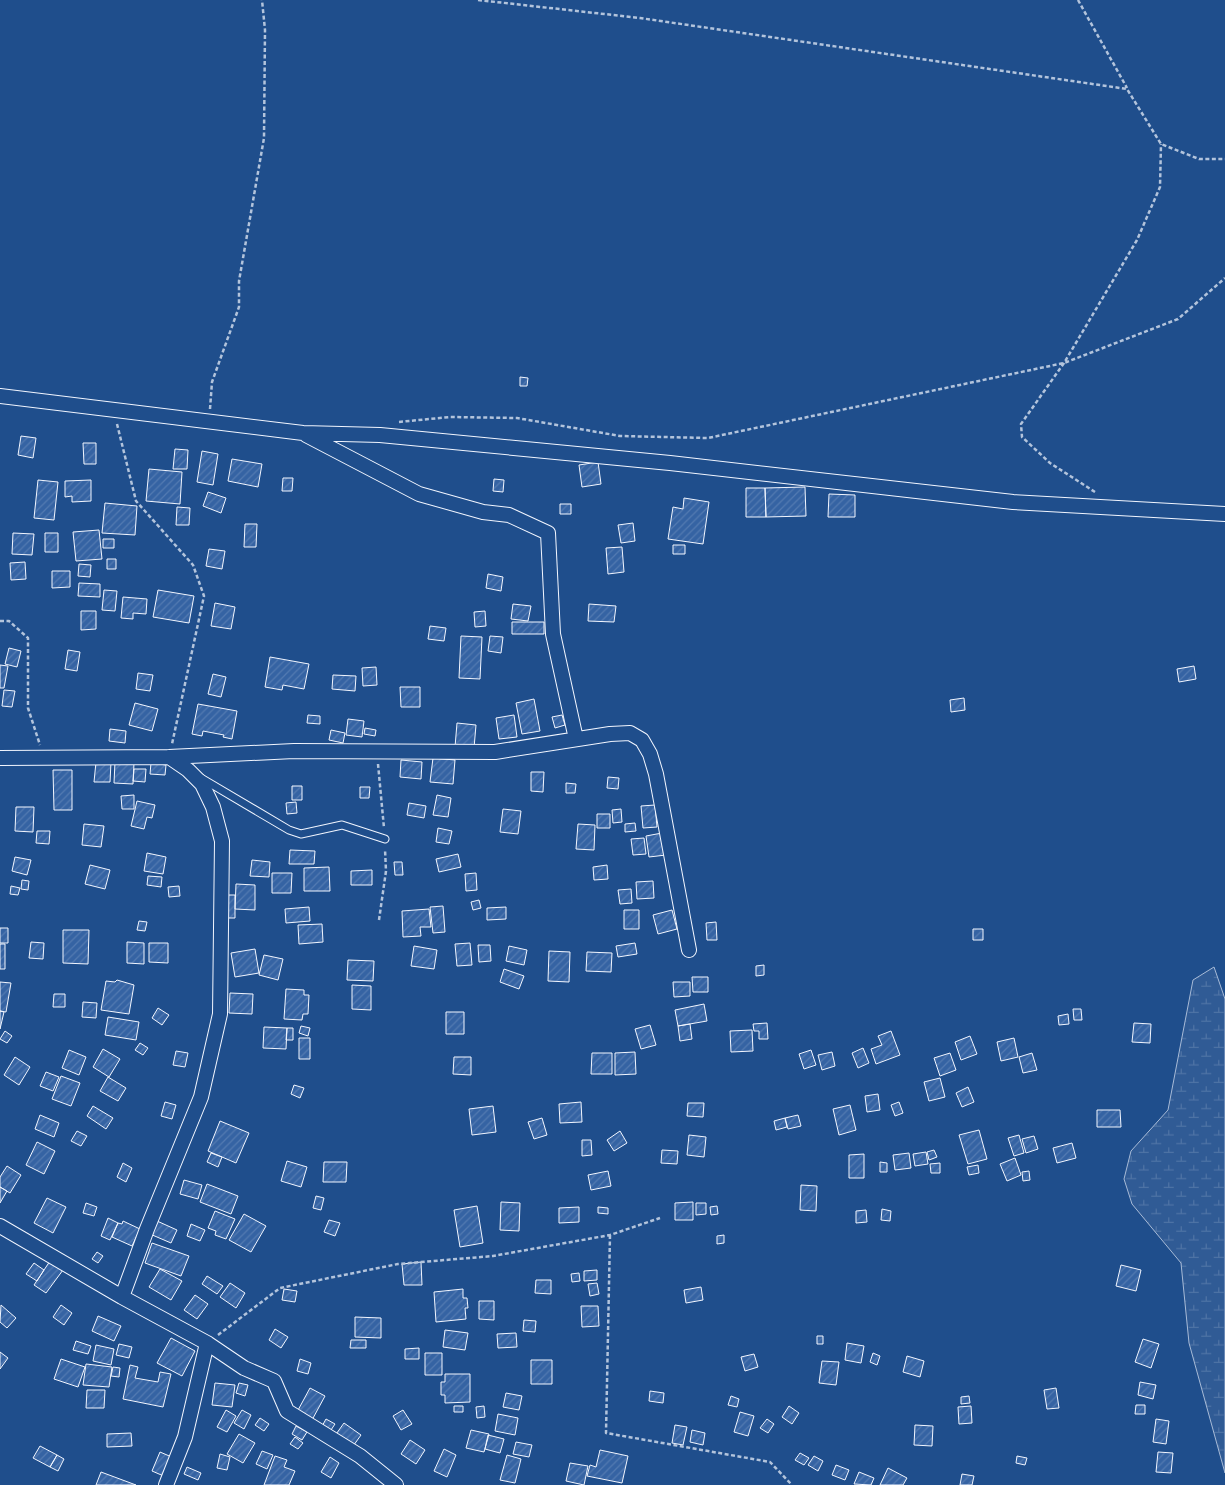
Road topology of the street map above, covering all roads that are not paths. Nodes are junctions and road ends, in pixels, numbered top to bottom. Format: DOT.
graph roads {
  1 [pos="0,396"];
  2 [pos="303,433"];
  3 [pos="1225,514"];
  4 [pos="576,739"];
  5 [pos="169,757"];
  6 [pos="0,758"];
  7 [pos="188,770"];
  8 [pos="385,839"];
  9 [pos="689,950"];
  10 [pos="0,1226"];
  11 [pos="122,1297"];
  12 [pos="207,1343"];
  13 [pos="166,1485"];
  14 [pos="396,1485"];
  1 -- 2 [label="street"];
  2 -- 3 [label="street"];
  2 -- 4 [label="street"];
  4 -- 5 [label="street"];
  4 -- 9 [label="street"];
  5 -- 6 [label="street"];
  5 -- 7 [label="street"];
  7 -- 8 [label="lane"];
  7 -- 11 [label="street"];
  10 -- 11 [label="street"];
  11 -- 12 [label="street"];
  12 -- 13 [label="street"];
  12 -- 14 [label="street"];
}
